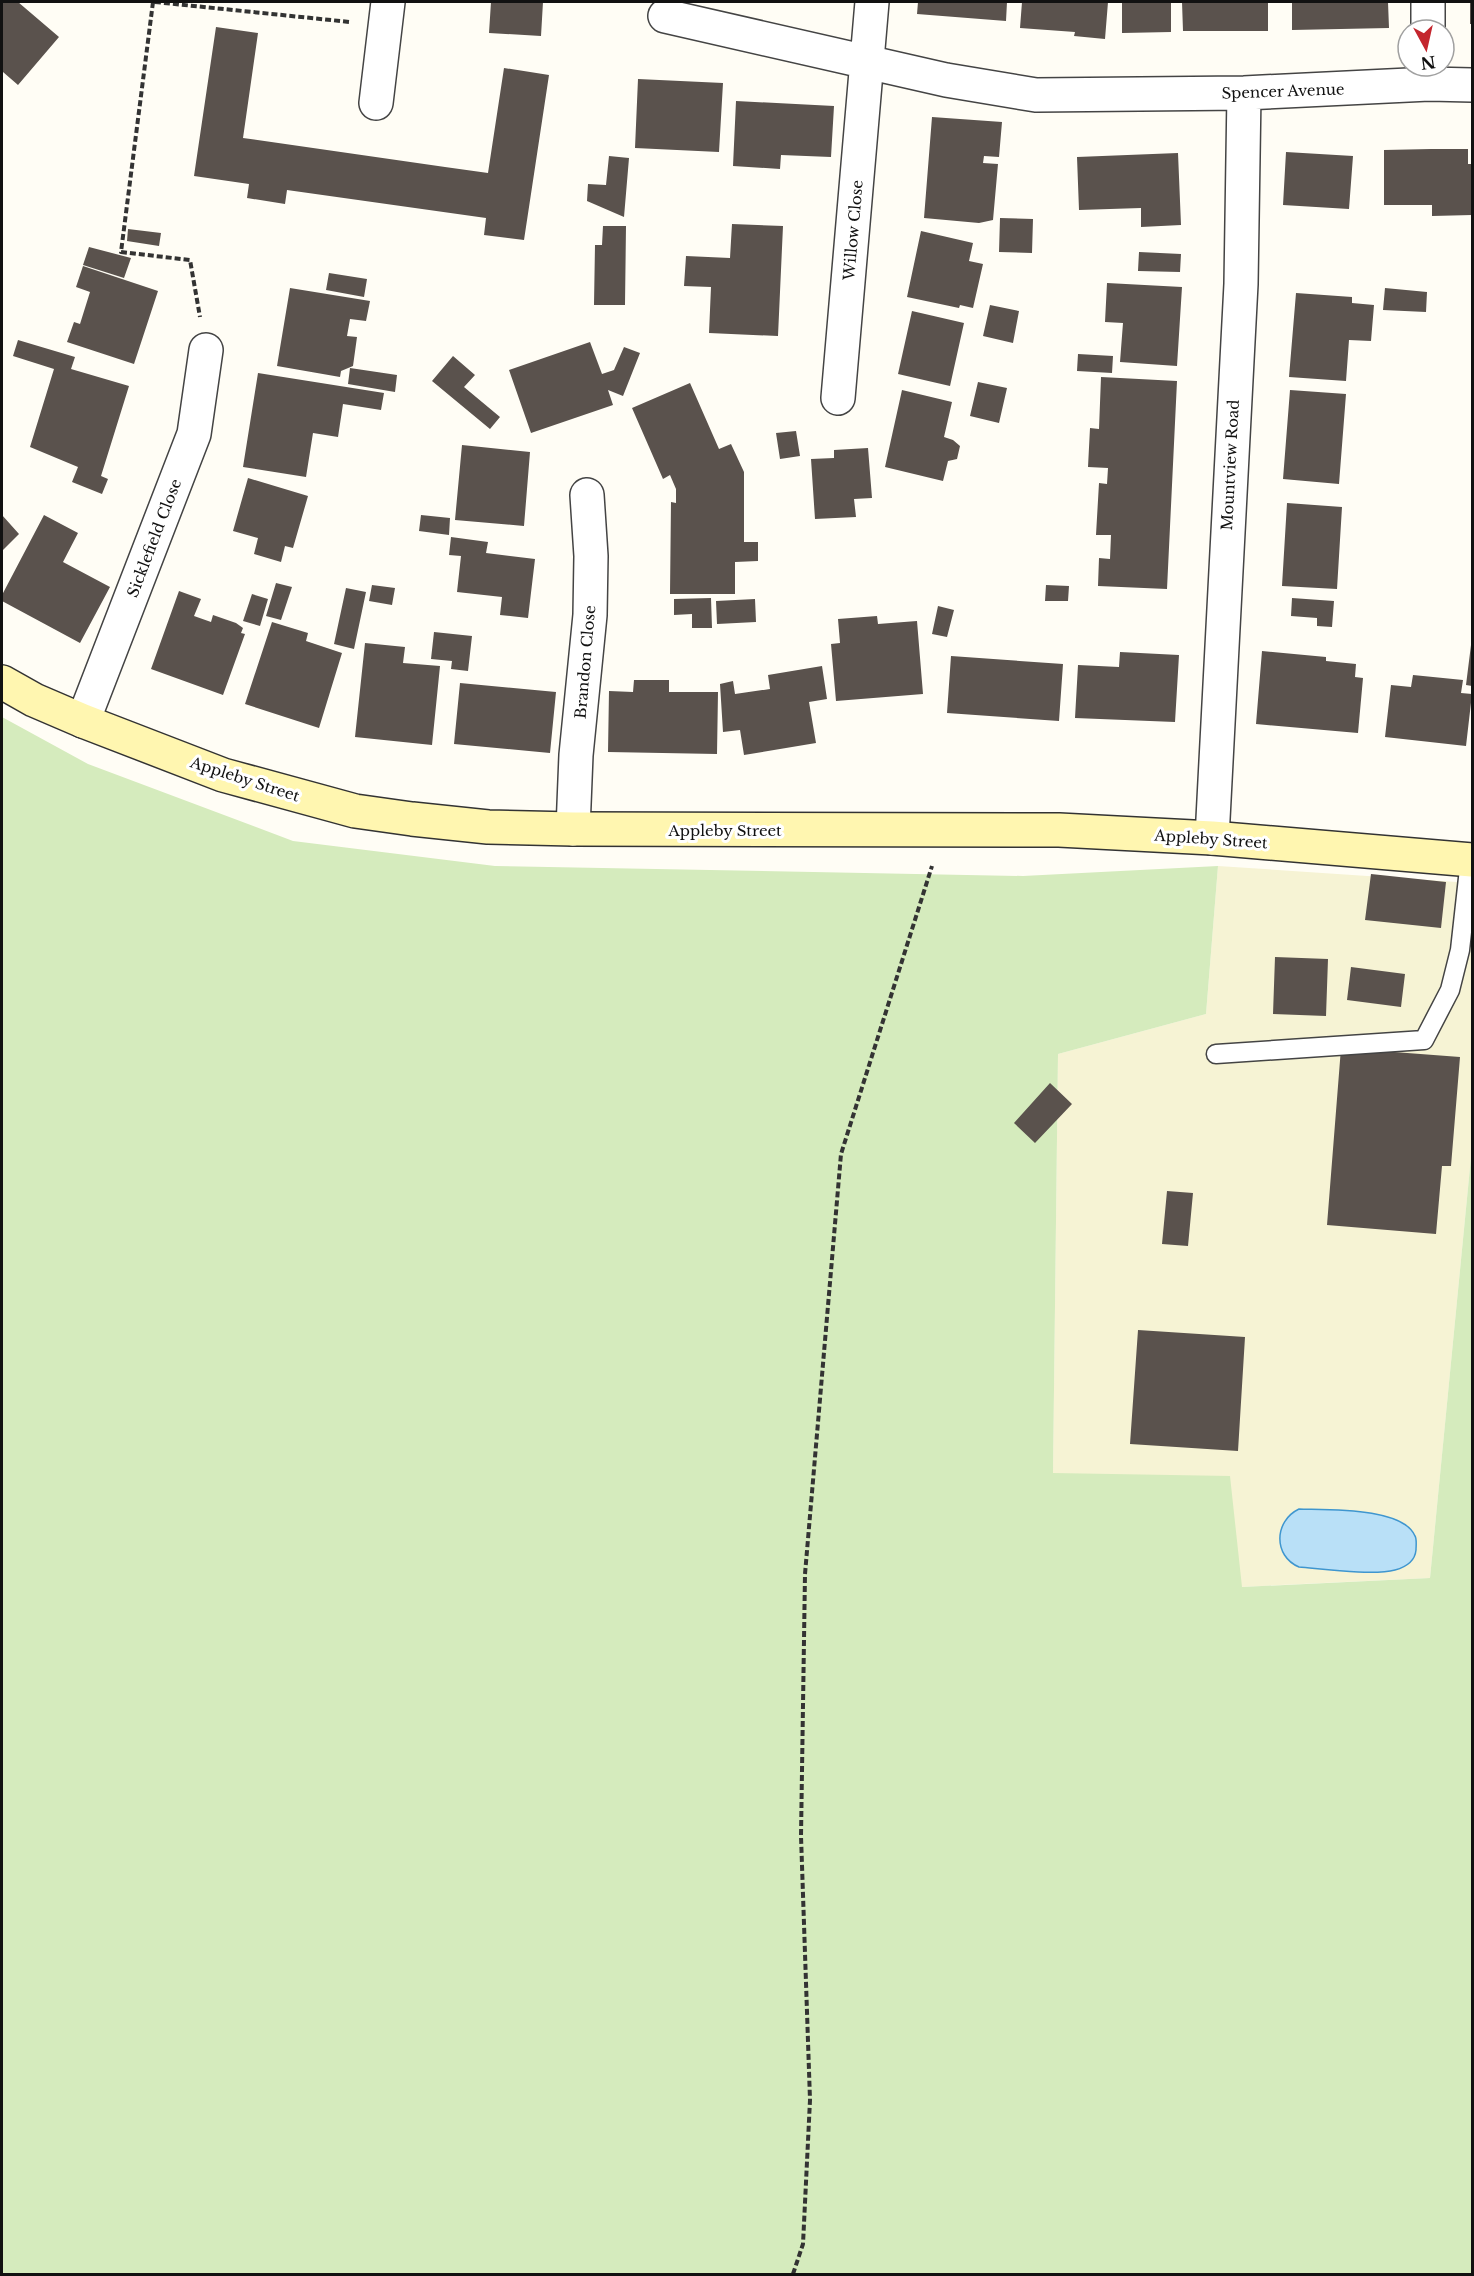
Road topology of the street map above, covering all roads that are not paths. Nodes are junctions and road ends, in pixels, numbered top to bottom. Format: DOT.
graph roads {
  1 [pos="872,2"];
  2 [pos="1428,2"];
  3 [pos="386,13"];
  4 [pos="664,16"];
  5 [pos="1428,18"];
  6 [pos="868,62"];
  7 [pos="1398,78"];
  8 [pos="1442,78"];
  9 [pos="1473,85"];
  10 [pos="1244,93"];
  11 [pos="376,103"];
  12 [pos="206,350"];
  13 [pos="838,398"];
  14 [pos="587,495"];
  15 [pos="2,682"];
  16 [pos="83,722"];
  17 [pos="573,829"];
  18 [pos="1212,838"];
  19 [pos="1471,860"];
  20 [pos="1216,1054"];
  1 -- 6 [label="street, Willow Close"];
  2 -- 5 [label="street"];
  3 -- 11 [label="street"];
  4 -- 6 [label="street"];
  6 -- 10 [label="street, Spencer Avenue"];
  6 -- 13 [label="street, Willow Close"];
  7 -- 10 [label="street, Spencer Avenue"];
  8 -- 9 [label="street, Spencer Avenue"];
  10 -- 18 [label="street, Mountview Road"];
  12 -- 16 [label="street, Sicklefield Close"];
  14 -- 17 [label="street, Brandon Close"];
  15 -- 16 [label="street, Appleby Street"];
  16 -- 17 [label="street, Appleby Street"];
  17 -- 18 [label="street, Appleby Street"];
  18 -- 19 [label="street, Appleby Street"];
  19 -- 20 [label="lane"];
}
